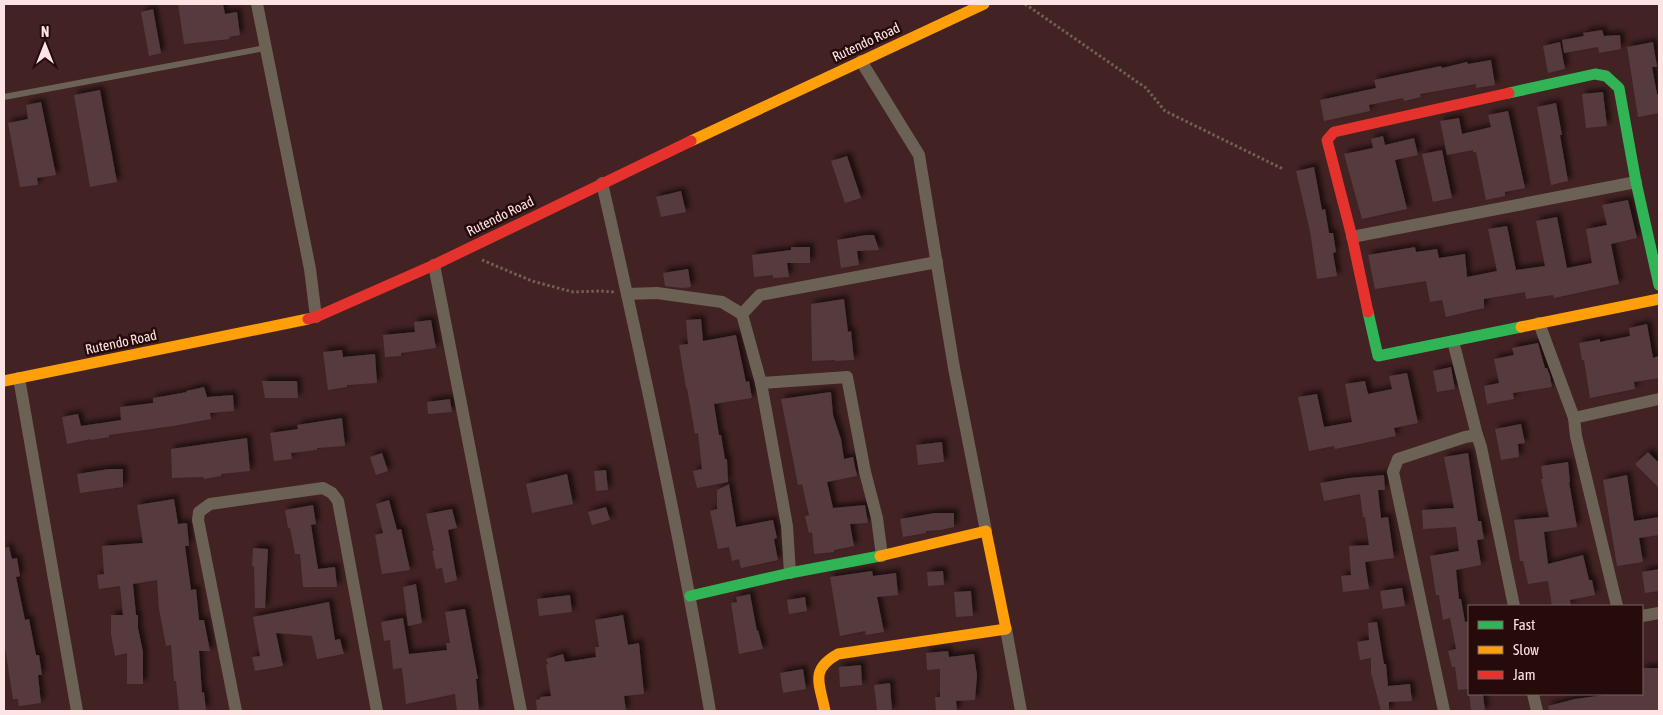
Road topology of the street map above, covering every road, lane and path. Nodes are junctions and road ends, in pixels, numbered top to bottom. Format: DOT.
graph roads {
  1 [pos="257,4"];
  2 [pos="984,4"];
  3 [pos="1025,4"];
  4 [pos="265,48"];
  5 [pos="861,61"];
  6 [pos="4,97"];
  7 [pos="1284,168"];
  8 [pos="1636,182"];
  9 [pos="602,183"];
  10 [pos="1352,237"];
  11 [pos="461,251"];
  12 [pos="937,262"];
  13 [pos="434,265"];
  14 [pos="1659,284"];
  15 [pos="628,294"];
  16 [pos="1659,299"];
  17 [pos="742,314"];
  18 [pos="316,317"];
  19 [pos="1539,323"];
  20 [pos="1453,340"];
  21 [pos="19,378"];
  22 [pos="4,381"];
  23 [pos="761,384"];
  24 [pos="1659,399"];
  25 [pos="1574,418"];
  26 [pos="1477,435"];
  27 [pos="986,531"];
  28 [pos="882,556"];
  29 [pos="790,573"];
  30 [pos="690,596"];
  31 [pos="1514,605"];
  32 [pos="1616,605"];
  33 [pos="1659,613"];
  34 [pos="1643,616"];
  35 [pos="1006,629"];
  36 [pos="1533,695"];
  37 [pos="77,711"];
  38 [pos="236,711"];
  39 [pos="377,711"];
  40 [pos="521,711"];
  41 [pos="710,711"];
  42 [pos="825,711"];
  43 [pos="1021,711"];
  44 [pos="1444,711"];
  45 [pos="1537,711"];
  1 -- 4 [label="street"];
  2 -- 5 [label="street, Rutendo Road"];
  3 -- 7 [label="path"];
  4 -- 6 [label="lane"];
  4 -- 18 [label="street"];
  5 -- 9 [label="street, Rutendo Road"];
  5 -- 12 [label="street"];
  8 -- 10 [label="street"];
  8 -- 10 [label="street"];
  8 -- 14 [label="street"];
  9 -- 11 [label="street, Rutendo Road"];
  9 -- 15 [label="street"];
  10 -- 20 [label="street"];
  11 -- 13 [label="street, Rutendo Road"];
  11 -- 15 [label="path"];
  12 -- 17 [label="street"];
  12 -- 27 [label="street"];
  13 -- 18 [label="street, Rutendo Road"];
  13 -- 40 [label="street"];
  15 -- 17 [label="street"];
  15 -- 30 [label="street"];
  16 -- 19 [label="street"];
  17 -- 23 [label="street"];
  18 -- 21 [label="street, Rutendo Road"];
  19 -- 20 [label="street"];
  19 -- 25 [label="street"];
  20 -- 26 [label="street"];
  21 -- 22 [label="street, Rutendo Road"];
  21 -- 37 [label="street"];
  23 -- 28 [label="street"];
  23 -- 29 [label="street"];
  24 -- 25 [label="street"];
  25 -- 32 [label="street"];
  26 -- 31 [label="street"];
  26 -- 44 [label="street"];
  27 -- 28 [label="street"];
  27 -- 35 [label="street"];
  28 -- 29 [label="street"];
  29 -- 30 [label="street"];
  30 -- 41 [label="street"];
  33 -- 34 [label="street"];
  35 -- 42 [label="street"];
  35 -- 43 [label="street"];
  36 -- 45 [label="street"];
  38 -- 39 [label="street"];
}
